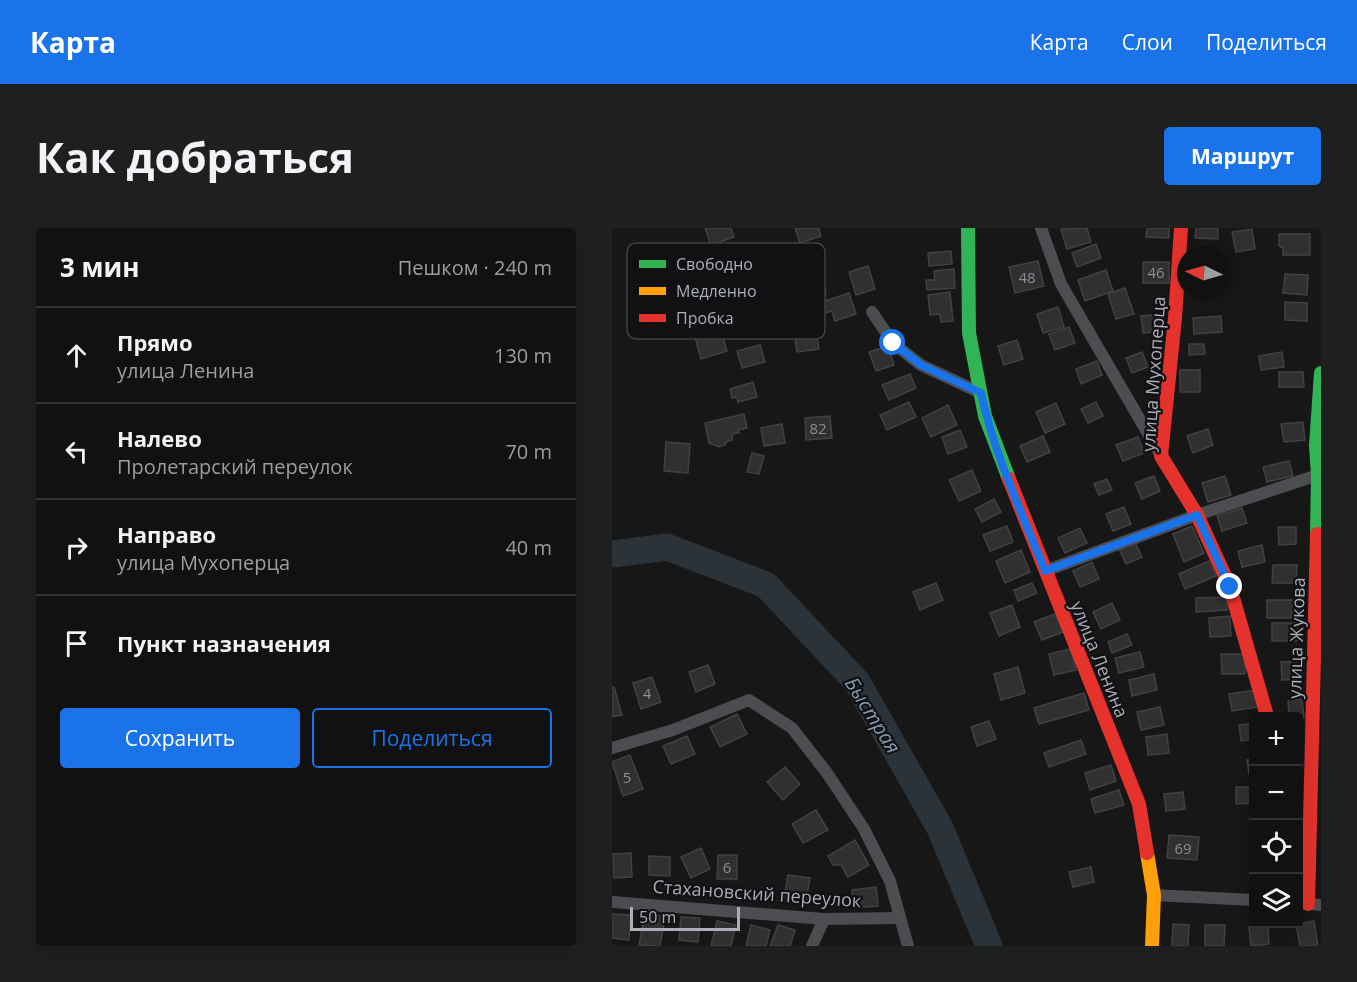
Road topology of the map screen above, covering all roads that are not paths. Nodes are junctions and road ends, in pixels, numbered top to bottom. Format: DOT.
graph roads {
  1 [pos="968,228"];
  2 [pos="1041,228"];
  3 [pos="1181,228"];
  4 [pos="872,312"];
  5 [pos="1321,373"];
  6 [pos="981,393"];
  7 [pos="1319,446"];
  8 [pos="1161,456"];
  9 [pos="1318,475"];
  10 [pos="1197,515"];
  11 [pos="1045,571"];
  12 [pos="1266,712"];
  13 [pos="612,748"];
  14 [pos="1303,805"];
  15 [pos="1310,816"];
  16 [pos="1154,895"];
  17 [pos="1249,900"];
  18 [pos="612,902"];
  19 [pos="1309,904"];
  20 [pos="900,918"];
  21 [pos="824,919"];
  22 [pos="812,946"];
  23 [pos="908,946"];
  24 [pos="1152,946"];
  1 -- 6 [label="street, улица Ленина"];
  2 -- 8 [label="street"];
  3 -- 8 [label="street, улица Мухоперца"];
  4 -- 6 [label="street"];
  5 -- 7 [label="street, улица Жукова"];
  6 -- 11 [label="street, улица Ленина"];
  7 -- 9 [label="street, улица Жукова"];
  8 -- 10 [label="street, улица Мухоперца"];
  9 -- 10 [label="street"];
  9 -- 15 [label="street, улица Жукова"];
  10 -- 11 [label="street"];
  10 -- 12 [label="street, улица Мухоперца"];
  11 -- 16 [label="street, улица Ленина"];
  13 -- 20 [label="street"];
  14 -- 15 [label="street"];
  15 -- 19 [label="street, улица Жукова"];
  16 -- 17 [label="street"];
  16 -- 24 [label="street, улица Ленина"];
  18 -- 21 [label="street, Стахановский переулок"];
  20 -- 21 [label="street, Стахановский переулок"];
  20 -- 23 [label="street"];
  21 -- 22 [label="street"];
}
